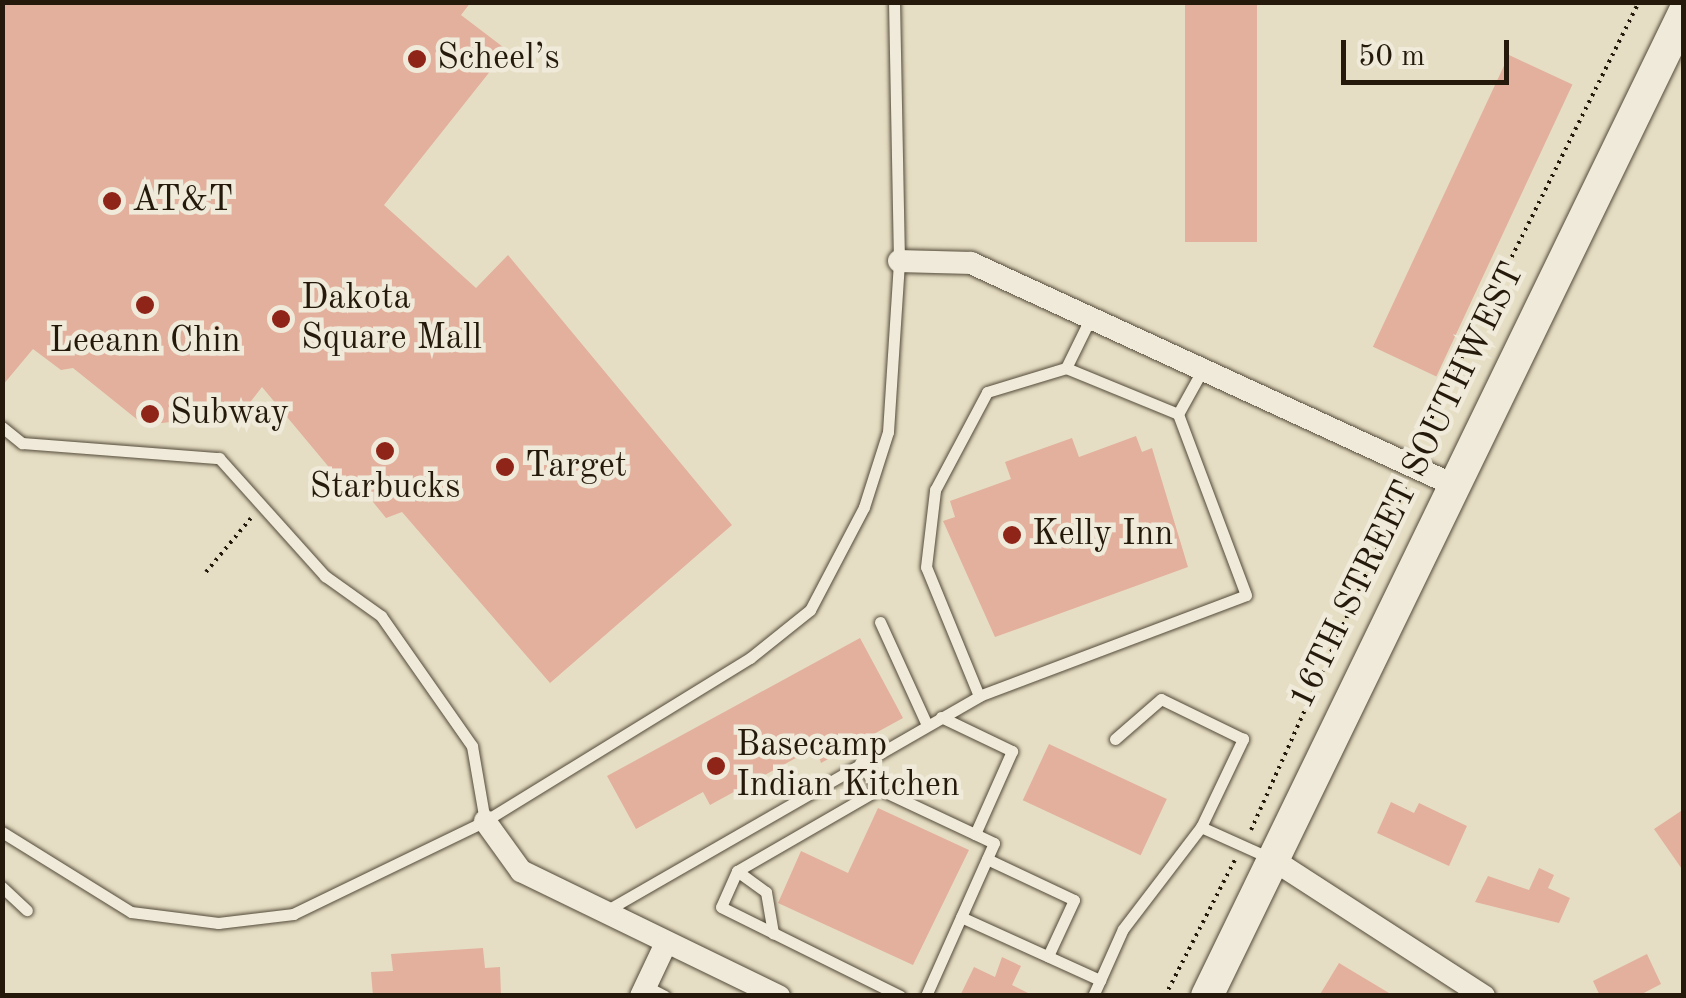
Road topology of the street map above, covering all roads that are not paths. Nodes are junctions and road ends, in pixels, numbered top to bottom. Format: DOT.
graph roads {
  1 [pos="894,2"];
  2 [pos="1684,13"];
  3 [pos="1677,60"];
  4 [pos="899,261"];
  5 [pos="1092,315"];
  6 [pos="1204,367"];
  7 [pos="1066,368"];
  8 [pos="1178,414"];
  9 [pos="2,426"];
  10 [pos="1449,483"];
  11 [pos="880,622"];
  12 [pos="979,696"];
  13 [pos="941,717"];
  14 [pos="927,725"];
  15 [pos="1115,740"];
  16 [pos="860,763"];
  17 [pos="879,789"];
  18 [pos="484,821"];
  19 [pos="1201,827"];
  20 [pos="2,832"];
  21 [pos="974,834"];
  22 [pos="987,859"];
  23 [pos="1276,861"];
  24 [pos="736,870"];
  25 [pos="2,887"];
  26 [pos="27,910"];
  27 [pos="604,912"];
  28 [pos="961,917"];
  29 [pos="773,933"];
  30 [pos="666,943"];
  31 [pos="1048,956"];
  32 [pos="1100,980"];
  33 [pos="650,992"];
  34 [pos="780,996"];
  35 [pos="900,996"];
  36 [pos="926,996"];
  37 [pos="1092,996"];
  38 [pos="1207,996"];
  39 [pos="1484,996"];
  1 -- 4 [label="lane"];
  2 -- 3 [label="main road, 16TH STREET SOUTHWEST"];
  3 -- 10 [label="main road, 16TH STREET SOUTHWEST"];
  4 -- 5 [label="street"];
  4 -- 18 [label="lane"];
  5 -- 6 [label="street"];
  5 -- 7 [label="lane"];
  6 -- 8 [label="lane"];
  6 -- 10 [label="street"];
  7 -- 8 [label="lane"];
  7 -- 12 [label="lane"];
  8 -- 12 [label="lane"];
  9 -- 18 [label="lane"];
  10 -- 23 [label="main road, 16TH STREET SOUTHWEST"];
  11 -- 14 [label="lane"];
  12 -- 13 [label="lane"];
  13 -- 14 [label="lane"];
  13 -- 21 [label="lane"];
  14 -- 16 [label="lane"];
  15 -- 19 [label="lane"];
  16 -- 17 [label="lane"];
  16 -- 27 [label="lane"];
  17 -- 21 [label="lane"];
  17 -- 24 [label="lane"];
  18 -- 20 [label="lane"];
  18 -- 27 [label="street"];
  19 -- 23 [label="lane"];
  19 -- 32 [label="lane"];
  21 -- 22 [label="lane"];
  22 -- 28 [label="lane"];
  22 -- 31 [label="lane"];
  23 -- 38 [label="main road, 16TH STREET SOUTHWEST"];
  23 -- 39 [label="street"];
  24 -- 29 [label="lane"];
  24 -- 29 [label="lane"];
  25 -- 26 [label="lane"];
  27 -- 30 [label="street"];
  28 -- 31 [label="lane"];
  28 -- 36 [label="lane"];
  29 -- 35 [label="lane"];
  30 -- 33 [label="street"];
  30 -- 34 [label="street"];
  31 -- 32 [label="lane"];
  32 -- 37 [label="lane"];
}
